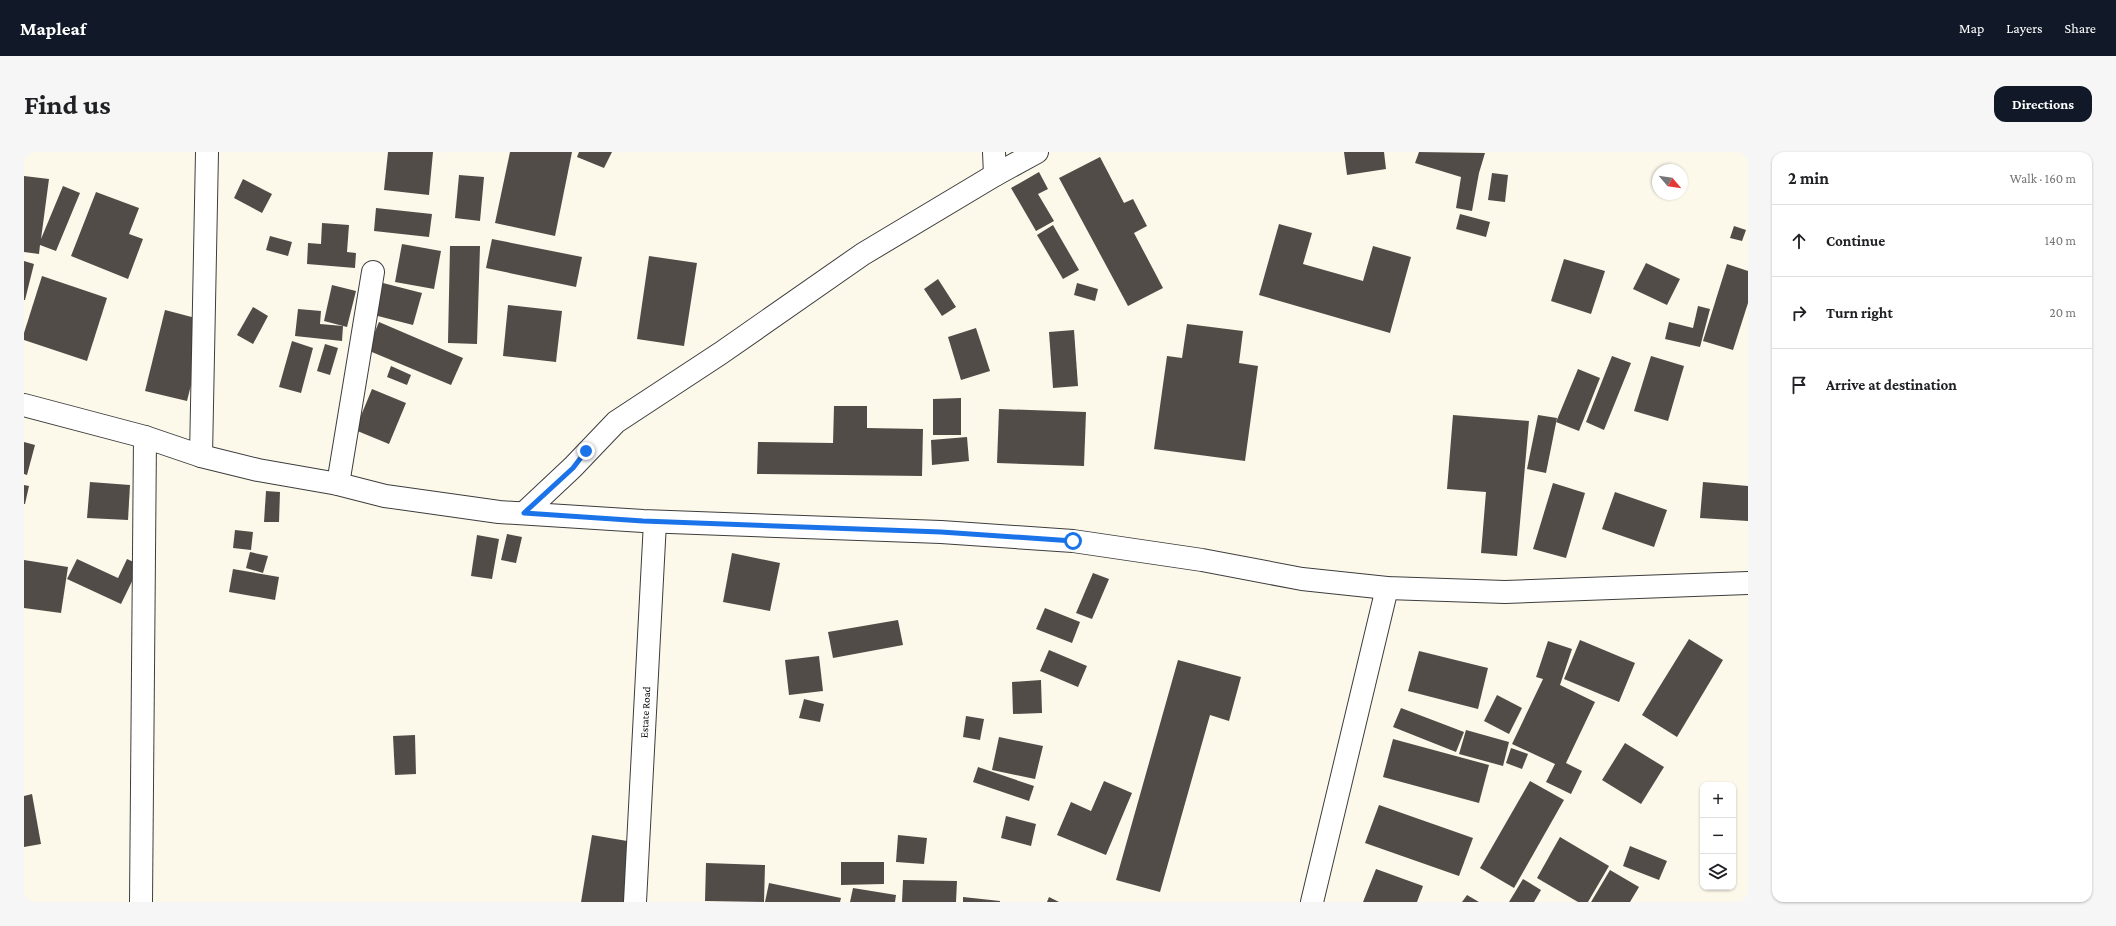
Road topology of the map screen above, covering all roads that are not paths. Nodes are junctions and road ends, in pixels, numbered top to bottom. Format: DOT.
graph roads {
  1 [pos="207,152"];
  2 [pos="994,152"];
  3 [pos="1037,152"];
  4 [pos="995,175"];
  5 [pos="373,272"];
  6 [pos="24,405"];
  7 [pos="145,437"];
  8 [pos="201,456"];
  9 [pos="338,484"];
  10 [pos="524,513"];
  11 [pos="655,522"];
  12 [pos="1748,583"];
  13 [pos="1387,588"];
  14 [pos="141,902"];
  15 [pos="635,902"];
  16 [pos="1312,902"];
  1 -- 8 [label="street"];
  2 -- 4 [label="street"];
  3 -- 4 [label="street"];
  4 -- 10 [label="street"];
  5 -- 9 [label="street"];
  6 -- 7 [label="street"];
  7 -- 8 [label="street"];
  7 -- 14 [label="street"];
  8 -- 9 [label="street"];
  9 -- 10 [label="street"];
  10 -- 11 [label="street"];
  11 -- 13 [label="street"];
  11 -- 15 [label="street, Estate Road"];
  12 -- 13 [label="street"];
  13 -- 16 [label="street"];
}
